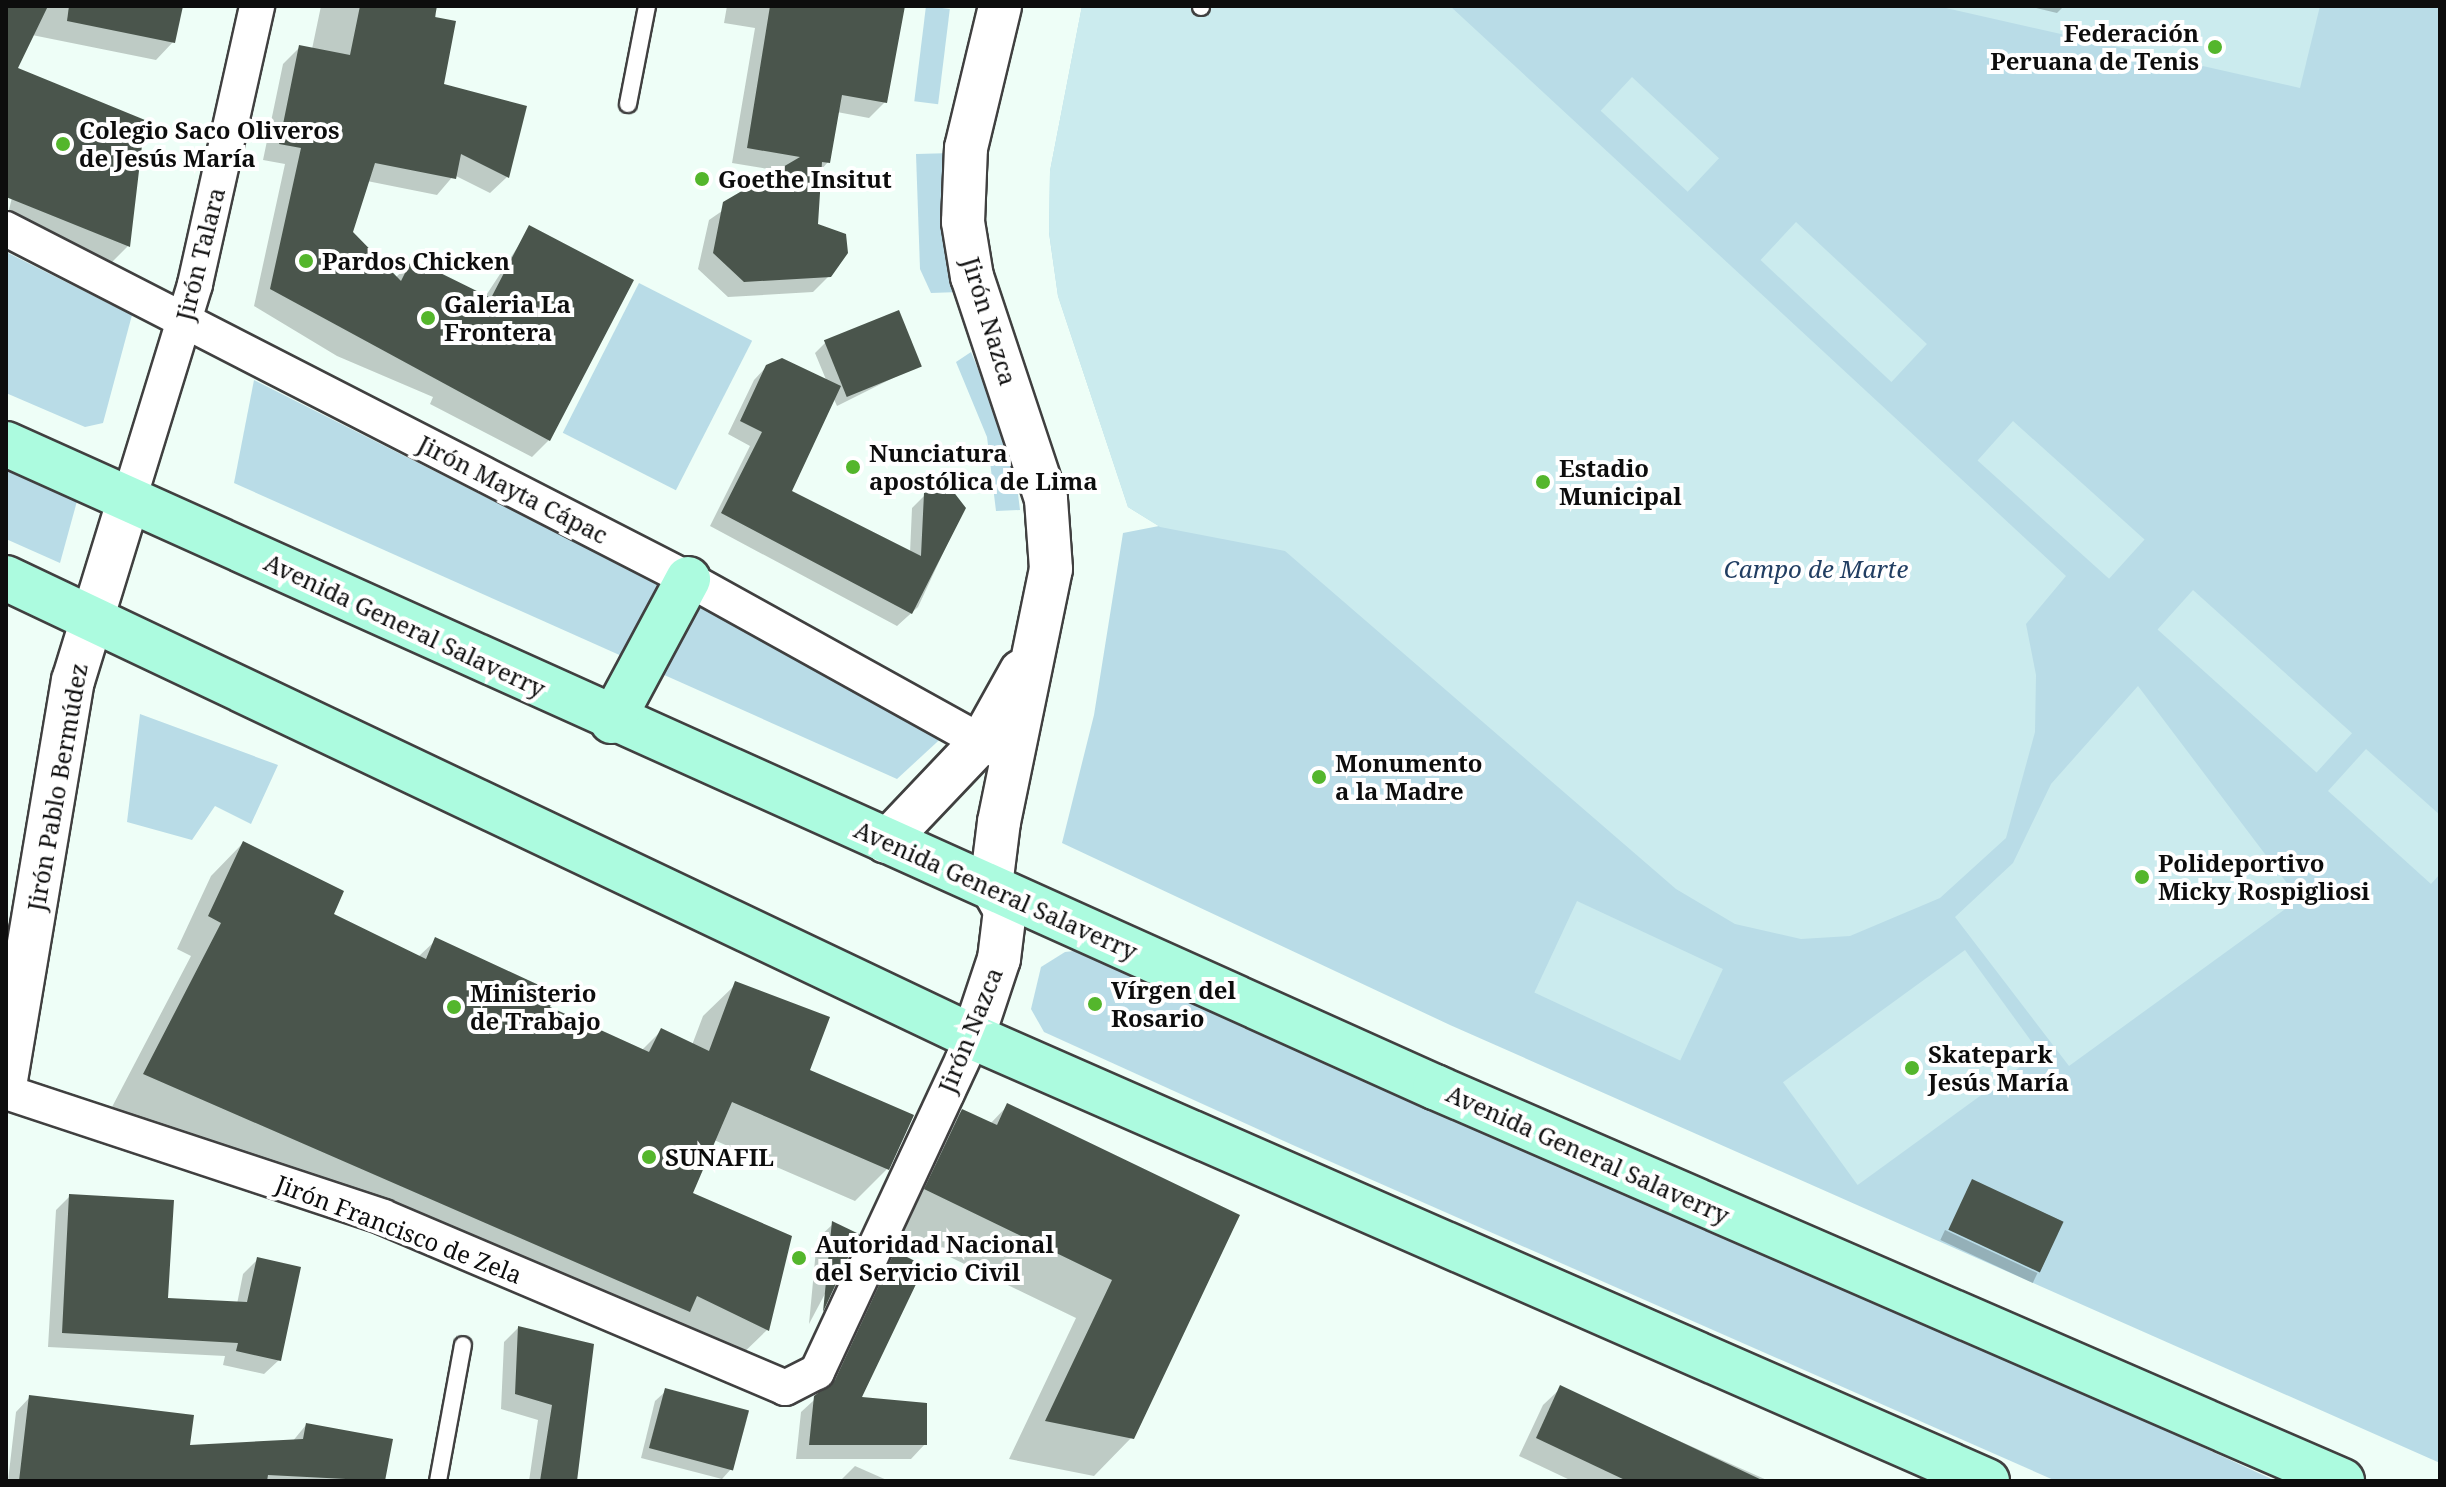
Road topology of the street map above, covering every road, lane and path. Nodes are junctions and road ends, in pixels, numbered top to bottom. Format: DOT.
graph roads {
  1 [pos="257,6"];
  2 [pos="647,6"];
  3 [pos="1000,6"];
  4 [pos="628,104"];
  5 [pos="6,229"];
  6 [pos="184,320"];
  7 [pos="6,444"];
  8 [pos="129,499"];
  9 [pos="6,578"];
  10 [pos="688,579"];
  11 [pos="90,619"];
  12 [pos="612,721"];
  13 [pos="998,750"];
  14 [pos="886,842"];
  15 [pos="991,886"];
  16 [pos="973,1037"];
  17 [pos="6,1080"];
  18 [pos="6,1092"];
  19 [pos="463,1345"];
  20 [pos="785,1388"];
  21 [pos="438,1481"];
  22 [pos="1987,1481"];
  23 [pos="2342,1481"];
  1 -- 6 [label="street, Jirón Talara"];
  2 -- 4 [label="lane"];
  3 -- 13 [label="street, Jirón Nazca"];
  5 -- 6 [label="street, Jirón Mayta Cápac"];
  6 -- 8 [label="street, Jirón Talara"];
  6 -- 10 [label="street, Jirón Mayta Cápac"];
  7 -- 8 [label="main road, Avenida General Salaverry"];
  8 -- 11 [label="street, Jirón Pablo Bermúdez"];
  8 -- 12 [label="main road, Avenida General Salaverry"];
  9 -- 11 [label="main road"];
  10 -- 12 [label="main road"];
  10 -- 13 [label="street, Jirón Mayta Cápac"];
  11 -- 16 [label="main road"];
  11 -- 17 [label="street, Jirón Pablo Bermúdez"];
  12 -- 14 [label="main road, Avenida General Salaverry"];
  13 -- 14 [label="street, Jirón Nazca"];
  13 -- 15 [label="street, Jirón Nazca"];
  14 -- 15 [label="main road, Avenida General Salaverry"];
  15 -- 16 [label="street, Jirón Nazca"];
  15 -- 23 [label="main road, Avenida General Salaverry"];
  16 -- 20 [label="street, Jirón Nazca"];
  16 -- 22 [label="main road"];
  18 -- 20 [label="street, Jirón Francisco de Zela"];
  19 -- 21 [label="lane"];
}
